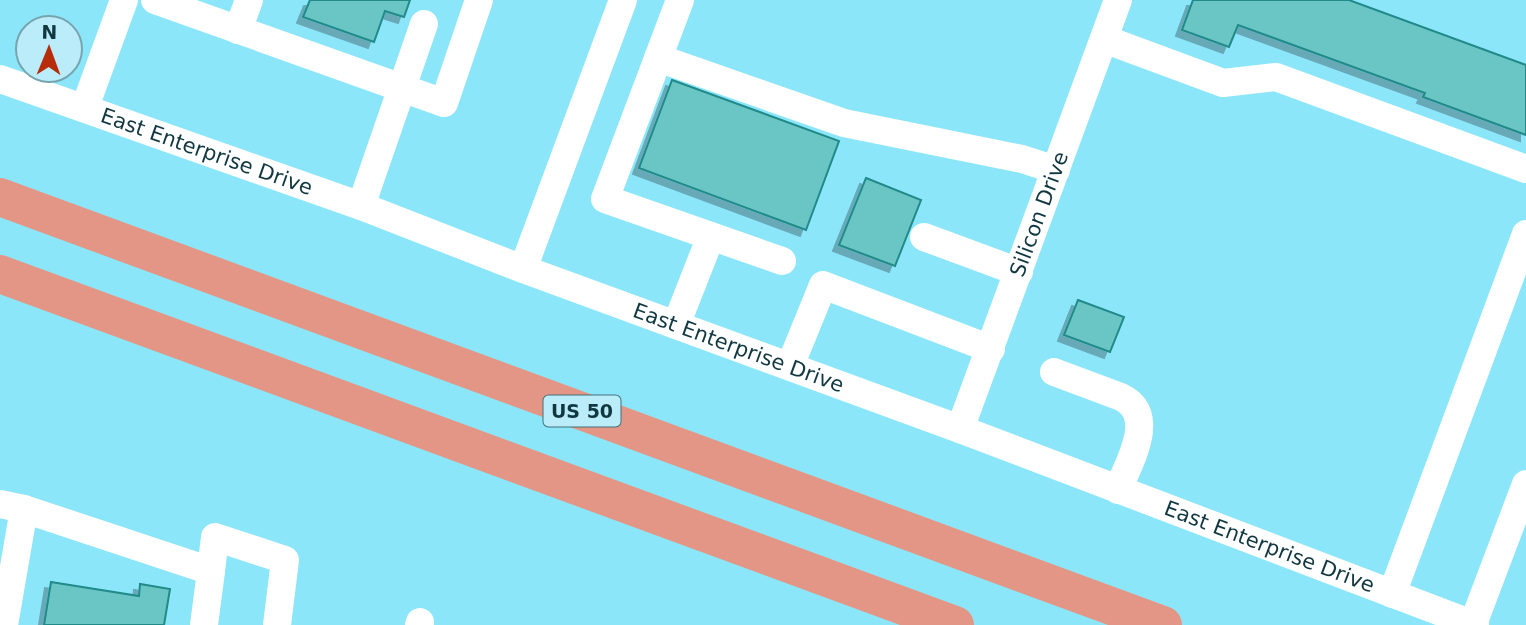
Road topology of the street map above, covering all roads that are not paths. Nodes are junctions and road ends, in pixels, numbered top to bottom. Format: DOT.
graph roads {
  1 [pos="124,0"];
  2 [pos="155,0"];
  3 [pos="249,0"];
  4 [pos="479,0"];
  5 [pos="623,0"];
  6 [pos="680,0"];
  7 [pos="1112,2"];
  8 [pos="425,24"];
  9 [pos="239,30"];
  10 [pos="1104,39"];
  11 [pos="658,58"];
  12 [pos="0,79"];
  13 [pos="402,88"];
  14 [pos="85,107"];
  15 [pos="1526,169"];
  16 [pos="1056,170"];
  17 [pos="0,197"];
  18 [pos="361,206"];
  19 [pos="1526,234"];
  20 [pos="711,236"];
  21 [pos="924,237"];
  22 [pos="782,261"];
  23 [pos="523,269"];
  24 [pos="1019,272"];
  25 [pos="0,274"];
  26 [pos="676,325"];
  27 [pos="991,349"];
  28 [pos="790,366"];
  29 [pos="1054,372"];
  30 [pos="960,429"];
  31 [pos="1526,484"];
  32 [pos="1118,490"];
  33 [pos="12,506"];
  34 [pos="1520,520"];
  35 [pos="211,571"];
  36 [pos="1392,594"];
  37 [pos="4,625"];
  38 [pos="204,625"];
  39 [pos="277,625"];
  40 [pos="954,625"];
  41 [pos="1163,625"];
  42 [pos="1474,625"];
  1 -- 14 [label="street"];
  2 -- 9 [label="street"];
  3 -- 9 [label="street"];
  4 -- 13 [label="street"];
  5 -- 23 [label="street"];
  6 -- 11 [label="street"];
  7 -- 10 [label="street, Silicon Drive"];
  8 -- 13 [label="street"];
  9 -- 13 [label="street"];
  10 -- 15 [label="street"];
  10 -- 16 [label="street, Silicon Drive"];
  11 -- 16 [label="street"];
  11 -- 20 [label="street"];
  12 -- 14 [label="street, East Enterprise Drive"];
  13 -- 18 [label="street"];
  14 -- 18 [label="street, East Enterprise Drive"];
  16 -- 24 [label="street, Silicon Drive"];
  17 -- 41 [label="highway, US 50"];
  18 -- 23 [label="street, East Enterprise Drive"];
  19 -- 36 [label="street"];
  20 -- 22 [label="street"];
  20 -- 26 [label="street"];
  21 -- 24 [label="street"];
  23 -- 26 [label="street, East Enterprise Drive"];
  24 -- 27 [label="street, Silicon Drive"];
  25 -- 40 [label="highway"];
  26 -- 28 [label="street, East Enterprise Drive"];
  27 -- 28 [label="street"];
  27 -- 30 [label="street, Silicon Drive"];
  28 -- 30 [label="street, East Enterprise Drive"];
  29 -- 32 [label="street"];
  30 -- 32 [label="street, East Enterprise Drive"];
  31 -- 34 [label="street"];
  32 -- 36 [label="street, East Enterprise Drive"];
  33 -- 35 [label="street"];
  33 -- 37 [label="street"];
  34 -- 42 [label="street"];
  35 -- 38 [label="street"];
  35 -- 39 [label="street"];
  36 -- 42 [label="street, East Enterprise Drive"];
}
